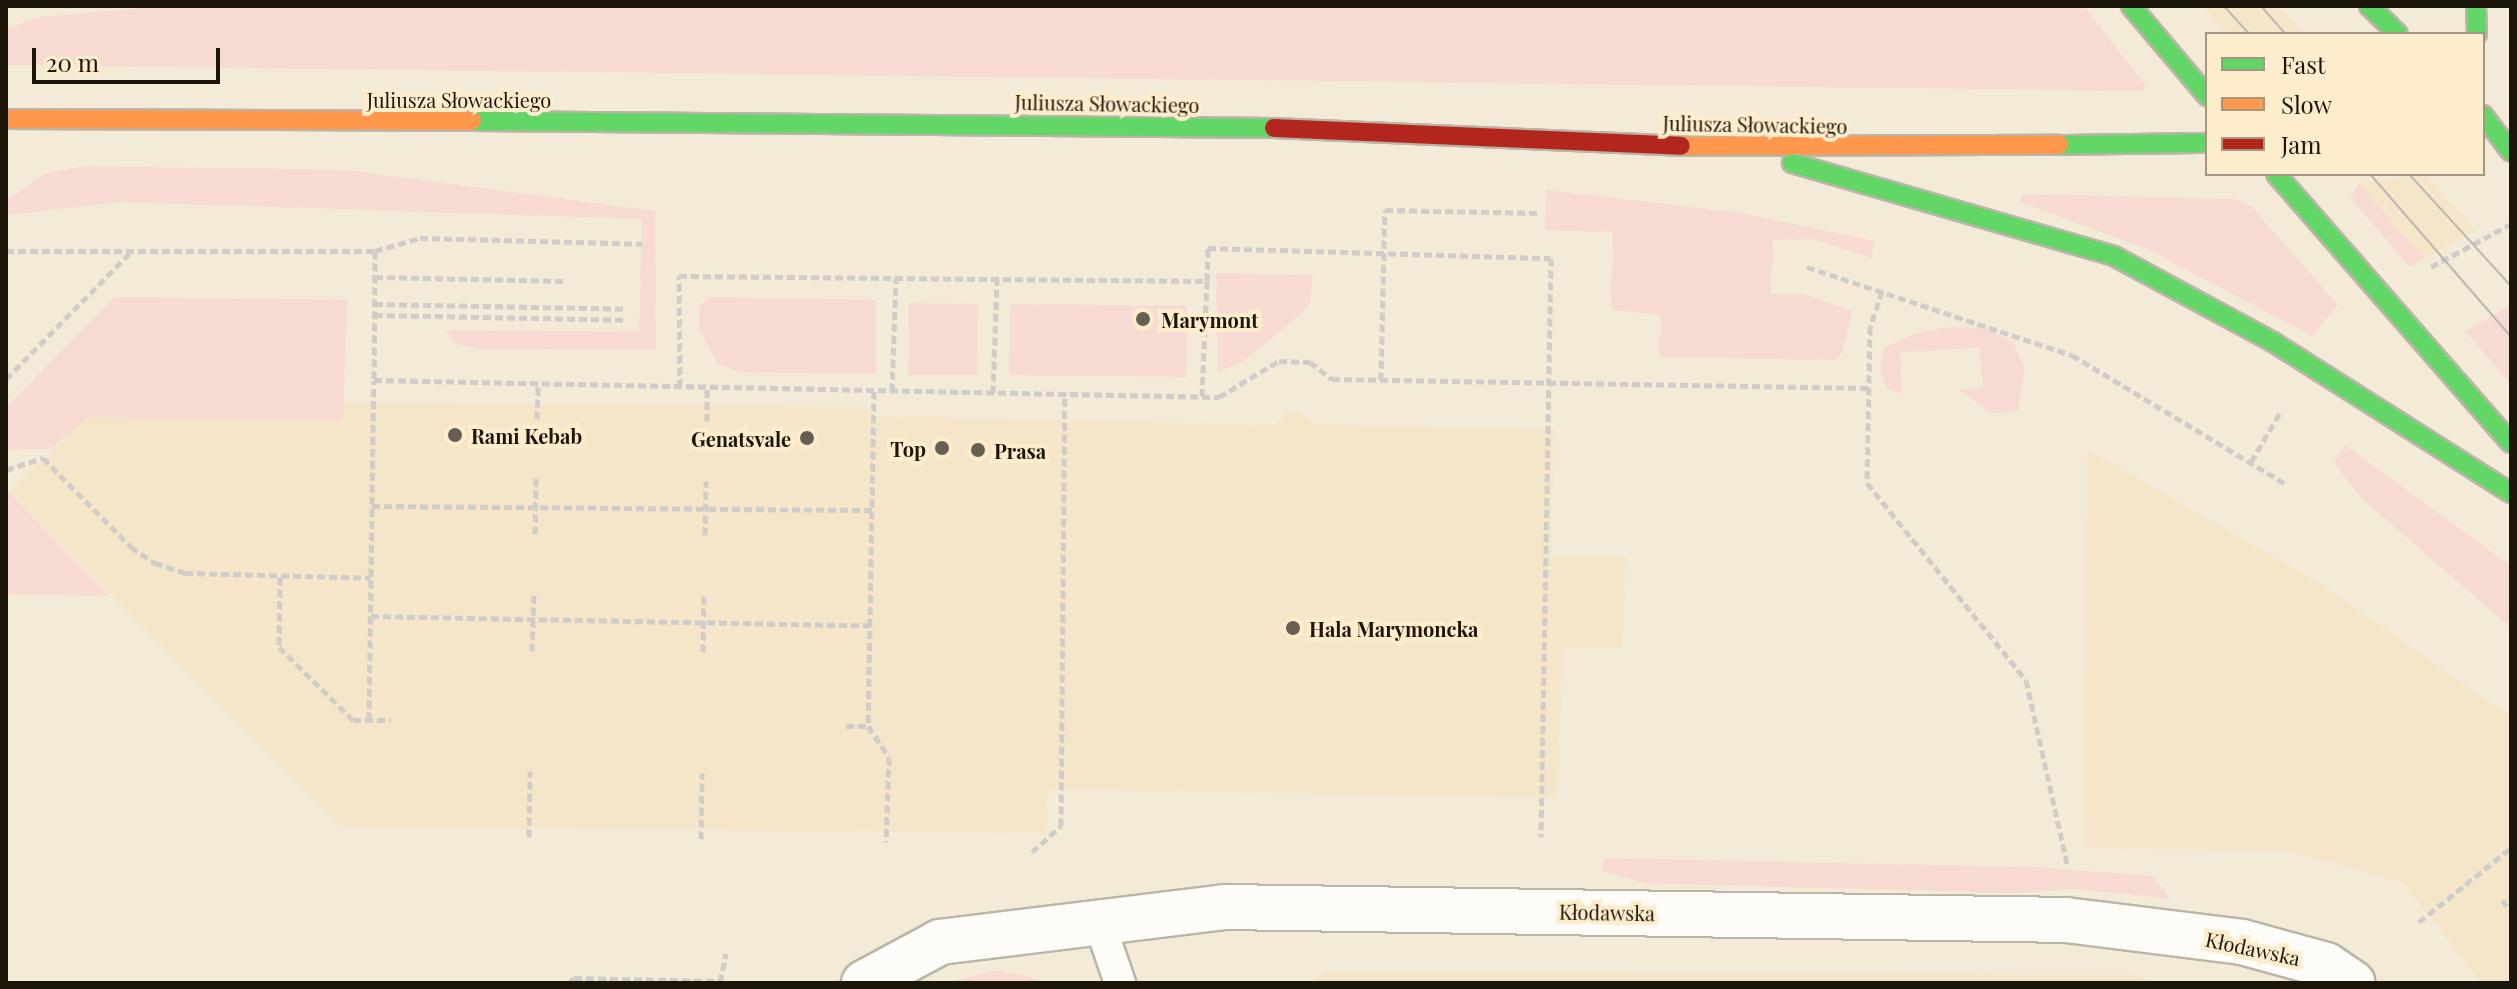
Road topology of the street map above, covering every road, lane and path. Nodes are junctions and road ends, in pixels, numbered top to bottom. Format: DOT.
graph roads {
  1 [pos="2131,6"];
  2 [pos="2369,6"];
  3 [pos="2476,6"];
  4 [pos="2396,32"];
  5 [pos="2477,32"];
  6 [pos="2205,94"];
  7 [pos="2511,111"];
  8 [pos="2485,115"];
  9 [pos="2485,118"];
  10 [pos="6,119"];
  11 [pos="77,119"];
  12 [pos="26,138"];
  13 [pos="2205,143"];
  14 [pos="1744,149"];
  15 [pos="2511,152"];
  16 [pos="2278,176"];
  17 [pos="1537,213"];
  18 [pos="2511,224"];
  19 [pos="642,244"];
  20 [pos="6,251"];
  21 [pos="133,251"];
  22 [pos="375,251"];
  23 [pos="1384,254"];
  24 [pos="1807,267"];
  25 [pos="2430,268"];
  26 [pos="375,277"];
  27 [pos="896,278"];
  28 [pos="997,279"];
  29 [pos="566,281"];
  30 [pos="1207,281"];
  31 [pos="1882,291"];
  32 [pos="375,304"];
  33 [pos="625,309"];
  34 [pos="375,315"];
  35 [pos="625,320"];
  36 [pos="6,379"];
  37 [pos="374,380"];
  38 [pos="1381,380"];
  39 [pos="1550,383"];
  40 [pos="538,384"];
  41 [pos="680,387"];
  42 [pos="707,387"];
  43 [pos="1869,388"];
  44 [pos="874,391"];
  45 [pos="892,391"];
  46 [pos="993,393"];
  47 [pos="1065,393"];
  48 [pos="1202,396"];
  49 [pos="2286,403"];
  50 [pos="537,419"];
  51 [pos="707,421"];
  52 [pos="2511,443"];
  53 [pos="2251,462"];
  54 [pos="6,470"];
  55 [pos="536,478"];
  56 [pos="706,481"];
  57 [pos="2284,483"];
  58 [pos="2511,493"];
  59 [pos="372,506"];
  60 [pos="535,508"];
  61 [pos="706,509"];
  62 [pos="872,510"];
  63 [pos="535,534"];
  64 [pos="705,535"];
  65 [pos="280,577"];
  66 [pos="371,578"];
  67 [pos="534,593"];
  68 [pos="704,595"];
  69 [pos="371,616"];
  70 [pos="532,619"];
  71 [pos="704,623"];
  72 [pos="870,626"];
  73 [pos="532,651"];
  74 [pos="703,652"];
  75 [pos="369,720"];
  76 [pos="391,720"];
  77 [pos="846,726"];
  78 [pos="868,726"];
  79 [pos="530,771"];
  80 [pos="702,773"];
  81 [pos="529,837"];
  82 [pos="1541,837"];
  83 [pos="701,839"];
  84 [pos="886,842"];
  85 [pos="1032,852"];
  86 [pos="2509,853"];
  87 [pos="2067,863"];
  88 [pos="2502,900"];
  89 [pos="2511,911"];
  90 [pos="1098,919"];
  91 [pos="2419,922"];
  92 [pos="726,954"];
  93 [pos="720,982"];
  94 [pos="569,983"];
  95 [pos="864,983"];
  96 [pos="1120,983"];
  97 [pos="2353,983"];
  1 -- 6 [label="main road"];
  2 -- 4 [label="main road"];
  3 -- 5 [label="main road"];
  7 -- 8 [label="main road"];
  9 -- 15 [label="main road"];
  10 -- 11 [label="main road, Juliusza Słowackiego"];
  11 -- 12 [label="main road"];
  11 -- 14 [label="main road, Juliusza Słowackiego"];
  13 -- 14 [label="main road, Juliusza Słowackiego"];
  14 -- 58 [label="main road"];
  16 -- 52 [label="main road"];
  17 -- 23 [label="path"];
  18 -- 25 [label="path"];
  19 -- 22 [label="path"];
  20 -- 21 [label="path"];
  21 -- 22 [label="path"];
  21 -- 36 [label="path"];
  22 -- 26 [label="path"];
  23 -- 30 [label="path"];
  23 -- 38 [label="path"];
  23 -- 39 [label="path"];
  24 -- 31 [label="path"];
  26 -- 29 [label="path"];
  26 -- 32 [label="path"];
  27 -- 28 [label="path"];
  27 -- 41 [label="path"];
  27 -- 45 [label="path"];
  28 -- 30 [label="path"];
  28 -- 46 [label="path"];
  30 -- 48 [label="path"];
  31 -- 43 [label="path"];
  31 -- 53 [label="path"];
  32 -- 33 [label="path"];
  32 -- 34 [label="path"];
  34 -- 35 [label="path"];
  34 -- 37 [label="path"];
  37 -- 40 [label="path"];
  37 -- 59 [label="path"];
  38 -- 39 [label="path"];
  38 -- 48 [label="path"];
  39 -- 43 [label="path"];
  39 -- 82 [label="path"];
  40 -- 41 [label="path"];
  40 -- 50 [label="path"];
  41 -- 42 [label="path"];
  42 -- 44 [label="path"];
  42 -- 51 [label="path"];
  43 -- 87 [label="path"];
  44 -- 45 [label="path"];
  44 -- 62 [label="path"];
  45 -- 46 [label="path"];
  46 -- 47 [label="path"];
  47 -- 48 [label="path"];
  47 -- 85 [label="path"];
  49 -- 53 [label="path"];
  53 -- 57 [label="path"];
  54 -- 65 [label="path"];
  55 -- 60 [label="path"];
  56 -- 61 [label="path"];
  59 -- 60 [label="path"];
  59 -- 66 [label="path"];
  60 -- 61 [label="path"];
  60 -- 63 [label="path"];
  61 -- 62 [label="path"];
  61 -- 64 [label="path"];
  62 -- 72 [label="path"];
  65 -- 66 [label="path"];
  65 -- 75 [label="path"];
  66 -- 69 [label="path"];
  67 -- 70 [label="path"];
  68 -- 71 [label="path"];
  69 -- 70 [label="path"];
  69 -- 75 [label="path"];
  70 -- 71 [label="path"];
  70 -- 73 [label="path"];
  71 -- 72 [label="path"];
  71 -- 74 [label="path"];
  72 -- 78 [label="path"];
  75 -- 76 [label="path"];
  77 -- 78 [label="path"];
  78 -- 84 [label="path"];
  79 -- 81 [label="path"];
  80 -- 83 [label="path"];
  86 -- 91 [label="path"];
  88 -- 89 [label="path"];
  90 -- 95 [label="street, Kłodawska"];
  90 -- 96 [label="lane"];
  90 -- 97 [label="street, Kłodawska"];
  92 -- 93 [label="path"];
  93 -- 94 [label="path"];
}
